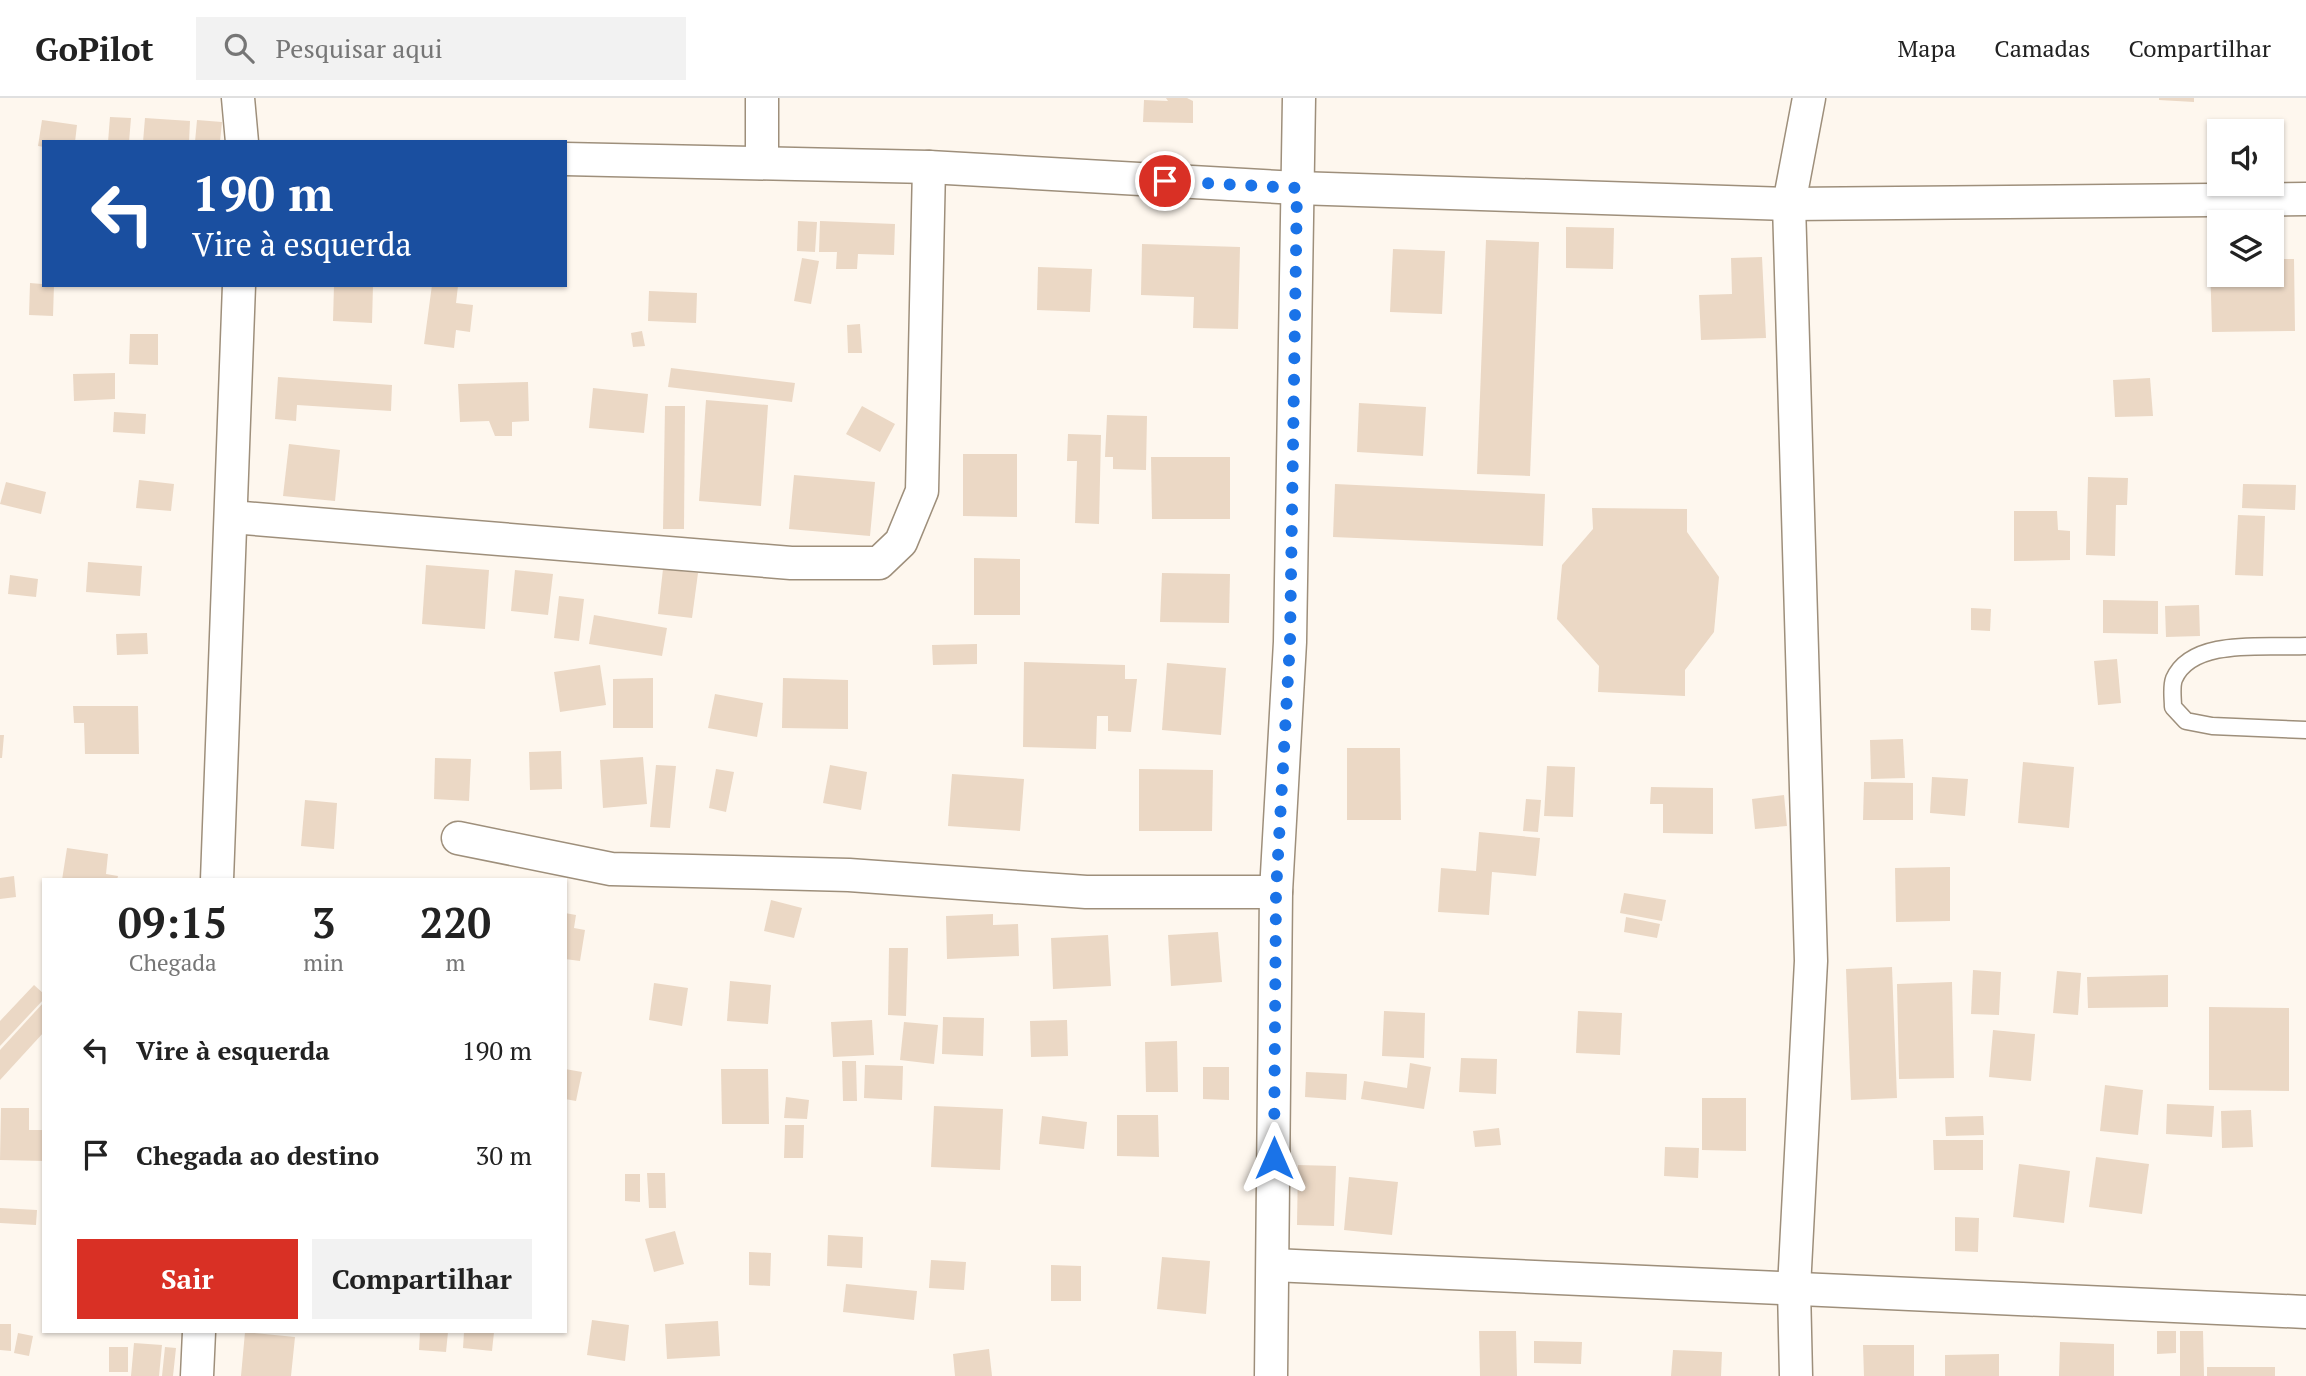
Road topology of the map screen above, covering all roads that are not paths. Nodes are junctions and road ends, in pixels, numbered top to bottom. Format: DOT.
graph roads {
  1 [pos="238,98"];
  2 [pos="762,98"];
  3 [pos="1298,98"];
  4 [pos="1808,98"];
  5 [pos="242,140"];
  6 [pos="567,159"];
  7 [pos="761,163"];
  8 [pos="929,167"];
  9 [pos="1297,188"];
  10 [pos="2306,199"];
  11 [pos="1789,204"];
  12 [pos="239,287"];
  13 [pos="231,517"];
  14 [pos="2306,646"];
  15 [pos="2306,730"];
  16 [pos="458,838"];
  17 [pos="217,878"];
  18 [pos="1276,892"];
  19 [pos="1273,1265"];
  20 [pos="1794,1288"];
  21 [pos="2306,1312"];
  22 [pos="199,1333"];
  23 [pos="197,1376"];
  24 [pos="1271,1376"];
  25 [pos="1796,1376"];
  1 -- 5 [label="street"];
  2 -- 7 [label="street"];
  3 -- 9 [label="street"];
  4 -- 11 [label="street"];
  6 -- 7 [label="street"];
  7 -- 8 [label="street"];
  8 -- 9 [label="street"];
  8 -- 13 [label="street"];
  9 -- 11 [label="street"];
  9 -- 18 [label="street"];
  10 -- 11 [label="street"];
  11 -- 20 [label="street"];
  12 -- 13 [label="street"];
  13 -- 17 [label="street"];
  14 -- 15 [label="lane"];
  16 -- 18 [label="street"];
  18 -- 19 [label="street"];
  19 -- 20 [label="street"];
  19 -- 24 [label="street"];
  20 -- 21 [label="street"];
  20 -- 25 [label="street"];
  22 -- 23 [label="street"];
}
